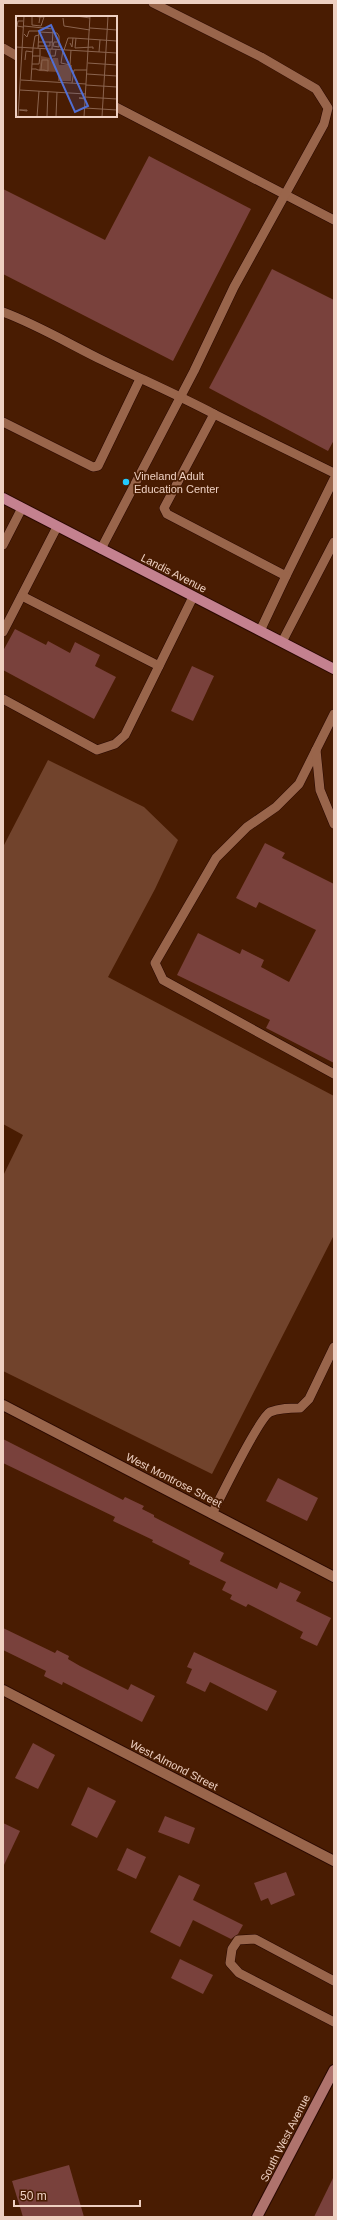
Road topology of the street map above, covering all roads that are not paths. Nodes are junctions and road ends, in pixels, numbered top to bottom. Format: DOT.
graph roads {
  1 [pos="153,3"];
  2 [pos="3,48"];
  3 [pos="16,55"];
  4 [pos="117,108"];
  5 [pos="285,194"];
  6 [pos="334,220"];
  7 [pos="3,312"];
  8 [pos="140,379"];
  9 [pos="180,396"];
  10 [pos="214,414"];
  11 [pos="3,422"];
  12 [pos="334,473"];
  13 [pos="334,479"];
  14 [pos="3,498"];
  15 [pos="22,508"];
  16 [pos="58,527"];
  17 [pos="334,542"];
  18 [pos="3,545"];
  19 [pos="101,549"];
  20 [pos="286,576"];
  21 [pos="22,596"];
  22 [pos="193,597"];
  23 [pos="260,631"];
  24 [pos="3,632"];
  25 [pos="282,642"];
  26 [pos="159,666"];
  27 [pos="334,669"];
  28 [pos="3,699"];
  29 [pos="334,714"];
  30 [pos="316,750"];
  31 [pos="334,824"];
  32 [pos="334,1074"];
  33 [pos="334,1347"];
  34 [pos="3,1405"];
  35 [pos="212,1514"];
  36 [pos="334,1577"];
  37 [pos="3,1690"];
  38 [pos="334,1861"];
  39 [pos="334,1981"];
  40 [pos="334,2022"];
  41 [pos="334,2070"];
  42 [pos="257,2217"];
  1 -- 5 [label="lane"];
  2 -- 3 [label="lane"];
  4 -- 5 [label="lane"];
  5 -- 6 [label="lane"];
  5 -- 9 [label="lane"];
  7 -- 8 [label="lane"];
  8 -- 9 [label="lane"];
  8 -- 11 [label="lane"];
  9 -- 10 [label="lane"];
  9 -- 19 [label="lane"];
  10 -- 12 [label="lane"];
  10 -- 20 [label="lane"];
  13 -- 20 [label="lane"];
  14 -- 15 [label="main road, Landis Avenue"];
  15 -- 16 [label="main road, Landis Avenue"];
  15 -- 18 [label="lane"];
  16 -- 19 [label="main road, Landis Avenue"];
  16 -- 21 [label="lane"];
  17 -- 25 [label="lane"];
  19 -- 22 [label="main road, Landis Avenue"];
  20 -- 23 [label="lane"];
  21 -- 24 [label="lane"];
  21 -- 26 [label="lane"];
  22 -- 23 [label="main road, Landis Avenue"];
  22 -- 26 [label="lane"];
  23 -- 25 [label="main road, Landis Avenue"];
  25 -- 27 [label="main road, Landis Avenue"];
  26 -- 28 [label="lane"];
  29 -- 30 [label="lane"];
  30 -- 31 [label="lane"];
  30 -- 32 [label="lane"];
  33 -- 35 [label="lane"];
  34 -- 35 [label="street, West Montrose Street"];
  35 -- 36 [label="street, West Montrose Street"];
  37 -- 38 [label="street, West Almond Street"];
  39 -- 40 [label="lane"];
  41 -- 42 [label="street, South West Avenue"];
}
